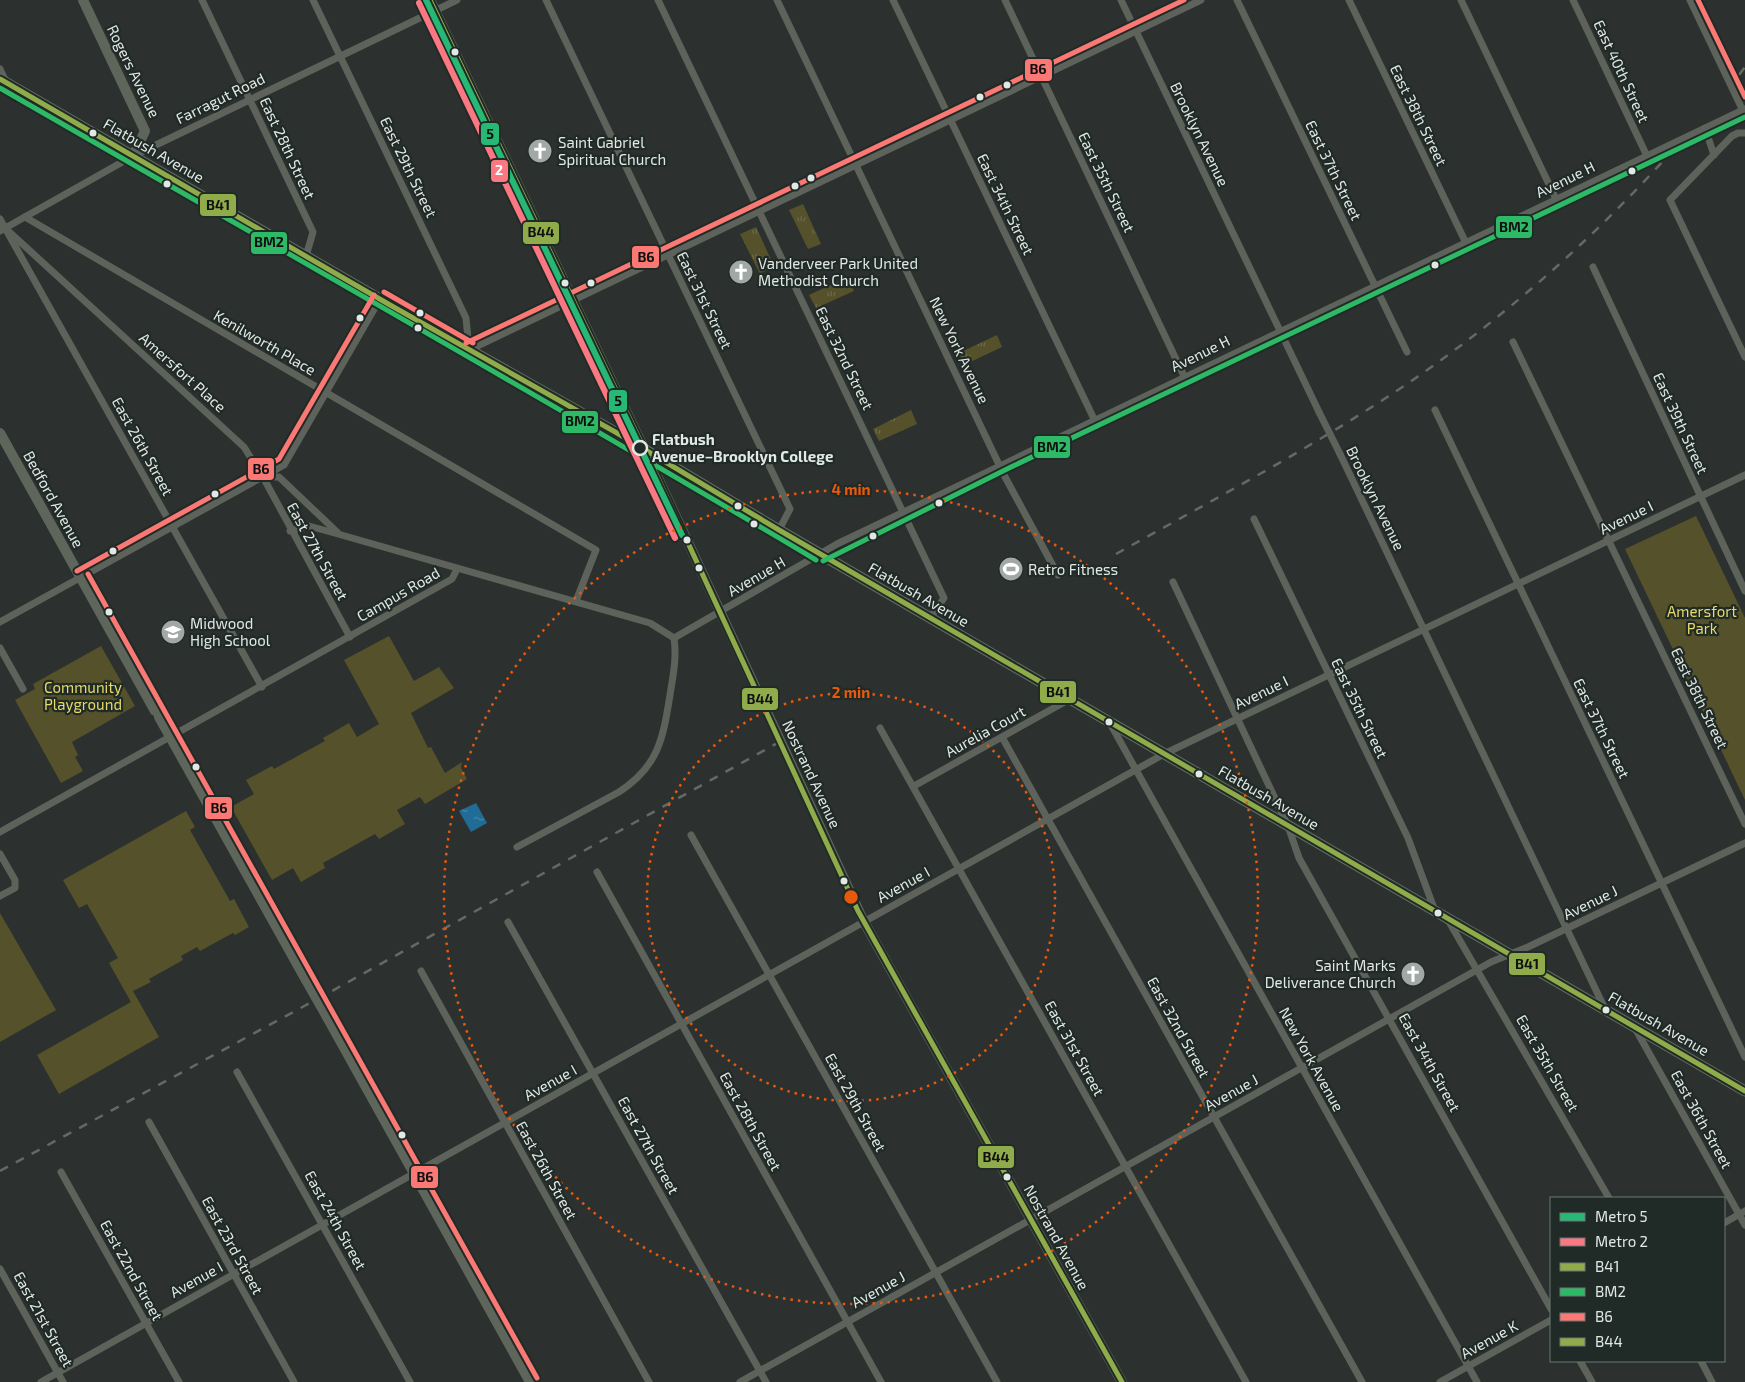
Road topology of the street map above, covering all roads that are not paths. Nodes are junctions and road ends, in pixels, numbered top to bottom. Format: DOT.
graph roads {
  1 [pos="83,0"];
  2 [pos="202,0"];
  3 [pos="313,0"];
  4 [pos="430,0"];
  5 [pos="457,0"];
  6 [pos="546,0"];
  7 [pos="658,0"];
  8 [pos="777,0"];
  9 [pos="893,0"];
  10 [pos="1005,0"];
  11 [pos="1121,0"];
  12 [pos="1201,0"];
  13 [pos="1237,0"];
  14 [pos="1349,0"];
  15 [pos="1461,0"];
  16 [pos="1573,0"];
  17 [pos="1690,0"];
  18 [pos="435,10"];
  19 [pos="1136,31"];
  20 [pos="340,56"];
  21 [pos="0,70"];
  22 [pos="1041,76"];
  23 [pos="3,80"];
  24 [pos="249,99"];
  25 [pos="1744,111"];
  26 [pos="950,120"];
  27 [pos="1706,128"];
  28 [pos="1745,133"];
  29 [pos="1646,154"];
  30 [pos="1714,155"];
  31 [pos="133,156"];
  32 [pos="856,165"];
  33 [pos="1556,198"];
  34 [pos="760,211"];
  35 [pos="25,217"];
  36 [pos="0,219"];
  37 [pos="2,229"];
  38 [pos="1465,241"];
  39 [pos="668,254"];
  40 [pos="306,256"];
  41 [pos="1593,267"];
  42 [pos="1374,285"];
  43 [pos="380,299"];
  44 [pos="574,300"];
  45 [pos="1279,330"];
  46 [pos="1512,342"];
  47 [pos="469,350"];
  48 [pos="1407,352"];
  49 [pos="1745,357"];
  50 [pos="1184,376"];
  51 [pos="326,393"];
  52 [pos="1435,410"];
  53 [pos="1094,419"];
  54 [pos="0,434"];
  55 [pos="645,450"];
  56 [pos="1000,465"];
  57 [pos="1745,475"];
  58 [pos="263,477"];
  59 [pos="1700,496"];
  60 [pos="904,512"];
  61 [pos="1254,519"];
  62 [pos="172,527"];
  63 [pos="779,530"];
  64 [pos="290,531"];
  65 [pos="338,534"];
  66 [pos="1608,540"];
  67 [pos="820,554"];
  68 [pos="457,569"];
  69 [pos="1058,575"];
  70 [pos="81,578"];
  71 [pos="1173,582"];
  72 [pos="1518,584"];
  73 [pos="1745,591"];
  74 [pos="576,601"];
  75 [pos="720,612"];
  76 [pos="930,618"];
  77 [pos="0,622"];
  78 [pos="1423,629"];
  79 [pos="350,637"];
  80 [pos="674,638"];
  81 [pos="0,648"];
  82 [pos="1328,675"];
  83 [pos="262,687"];
  84 [pos="23,689"];
  85 [pos="1070,699"];
  86 [pos="1238,718"];
  87 [pos="1110,722"];
  88 [pos="880,728"];
  89 [pos="1002,737"];
  90 [pos="170,738"];
  91 [pos="1164,754"];
  92 [pos="1136,770"];
  93 [pos="914,786"];
  94 [pos="1047,819"];
  95 [pos="1745,824"];
  96 [pos="1288,826"];
  97 [pos="0,832"];
  98 [pos="691,835"];
  99 [pos="1745,843"];
  100 [pos="517,847"];
  101 [pos="0,854"];
  102 [pos="959,868"];
  103 [pos="597,872"];
  104 [pos="1661,883"];
  105 [pos="0,896"];
  106 [pos="1436,911"];
  107 [pos="1446,917"];
  108 [pos="508,922"];
  109 [pos="864,922"];
  110 [pos="1566,929"];
  111 [pos="1510,954"];
  112 [pos="1478,970"];
  113 [pos="421,971"];
  114 [pos="769,974"];
  115 [pos="1605,1010"];
  116 [pos="1390,1019"];
  117 [pos="681,1024"];
  118 [pos="1633,1026"];
  119 [pos="1745,1058"];
  120 [pos="1302,1068"];
  121 [pos="237,1072"];
  122 [pos="593,1073"];
  123 [pos="1745,1091"];
  124 [pos="1214,1118"];
  125 [pos="149,1122"];
  126 [pos="505,1122"];
  127 [pos="1126,1167"];
  128 [pos="61,1172"];
  129 [pos="414,1173"];
  130 [pos="1608,1197"];
  131 [pos="1742,1213"];
  132 [pos="1031,1220"];
  133 [pos="1725,1222"];
  134 [pos="322,1225"];
  135 [pos="1745,1225"];
  136 [pos="0,1269"];
  137 [pos="936,1273"];
  138 [pos="234,1274"];
  139 [pos="1550,1307"];
  140 [pos="1550,1321"];
  141 [pos="848,1322"];
  142 [pos="146,1323"];
  143 [pos="1581,1362"];
  144 [pos="1701,1362"];
  145 [pos="1468,1366"];
  146 [pos="760,1371"];
  147 [pos="58,1372"];
  148 [pos="41,1382"];
  149 [pos="63,1382"];
  150 [pos="179,1382"];
  151 [pos="294,1382"];
  152 [pos="410,1382"];
  153 [pos="530,1382"];
  154 [pos="649,1382"];
  155 [pos="740,1382"];
  156 [pos="766,1382"];
  157 [pos="881,1382"];
  158 [pos="997,1382"];
  159 [pos="1122,1382"];
  160 [pos="1246,1382"];
  161 [pos="1362,1382"];
  162 [pos="1440,1382"];
  163 [pos="1477,1382"];
  164 [pos="1592,1382"];
  165 [pos="1712,1382"];
  1 -- 31 [label="main road, Rogers Avenue"];
  2 -- 24 [label="street, East 28th Street"];
  3 -- 20 [label="street, East 29th Street"];
  4 -- 18 [label="main road, Nostrand Avenue"];
  5 -- 18 [label="street, Farragut Road"];
  6 -- 39 [label="street, East 31st Street"];
  7 -- 34 [label="street, East 32nd Street"];
  8 -- 32 [label="street, New York Avenue"];
  9 -- 26 [label="street, East 34th Street"];
  10 -- 22 [label="street, East 35th Street"];
  11 -- 19 [label="street, Brooklyn Avenue"];
  12 -- 19 [label="street"];
  13 -- 42 [label="street, East 37th Street"];
  14 -- 38 [label="street, East 38th Street"];
  15 -- 33 [label="street"];
  16 -- 29 [label="street, East 40th Street"];
  17 -- 25 [label="street"];
  18 -- 20 [label="street, Farragut Road"];
  18 -- 44 [label="main road, Nostrand Avenue"];
  19 -- 22 [label="street"];
  19 -- 45 [label="street, Brooklyn Avenue"];
  20 -- 24 [label="street, Farragut Road"];
  20 -- 47 [label="street, East 29th Street"];
  21 -- 23 [label="street"];
  22 -- 26 [label="street"];
  22 -- 50 [label="street, East 35th Street"];
  23 -- 31 [label="main road, Flatbush Avenue"];
  24 -- 31 [label="street, Farragut Road"];
  24 -- 40 [label="street, East 28th Street"];
  25 -- 27 [label="street, Avenue H"];
  26 -- 32 [label="street"];
  26 -- 53 [label="street, East 34th Street"];
  27 -- 29 [label="street, Avenue H"];
  27 -- 30 [label="street"];
  28 -- 30 [label="street"];
  29 -- 33 [label="street, Avenue H"];
  30 -- 49 [label="street"];
  31 -- 35 [label="street, Farragut Road"];
  31 -- 40 [label="main road, Flatbush Avenue"];
  32 -- 34 [label="street"];
  32 -- 56 [label="street, New York Avenue"];
  33 -- 38 [label="street, Avenue H"];
  34 -- 39 [label="street"];
  34 -- 60 [label="street, East 32nd Street"];
  35 -- 37 [label="street, Farragut Road"];
  35 -- 51 [label="street, Kenilworth Place"];
  36 -- 37 [label="street, East 26th Street"];
  37 -- 58 [label="street, Amersfort Place"];
  37 -- 62 [label="street, East 26th Street"];
  38 -- 42 [label="street, Avenue H"];
  39 -- 44 [label="street"];
  39 -- 63 [label="street, East 31st Street"];
  40 -- 43 [label="main road, Flatbush Avenue"];
  41 -- 59 [label="street, East 39th Street"];
  42 -- 45 [label="street, Avenue H"];
  42 -- 48 [label="street, East 37th Street"];
  43 -- 47 [label="main road, Flatbush Avenue"];
  43 -- 51 [label="street"];
  44 -- 47 [label="street"];
  44 -- 55 [label="main road, Nostrand Avenue"];
  45 -- 50 [label="street, Avenue H"];
  45 -- 78 [label="street, Brooklyn Avenue, bridge"];
  46 -- 66 [label="street, East 38th Street"];
  47 -- 55 [label="main road, Flatbush Avenue"];
  50 -- 53 [label="street, Avenue H"];
  51 -- 58 [label="street"];
  51 -- 74 [label="street, Kenilworth Place"];
  52 -- 72 [label="street, East 37th Street"];
  53 -- 56 [label="street, Avenue H"];
  54 -- 70 [label="main road, Bedford Avenue"];
  55 -- 63 [label="main road, Flatbush Avenue"];
  55 -- 75 [label="main road, Nostrand Avenue"];
  56 -- 60 [label="street, Avenue H"];
  56 -- 69 [label="street, New York Avenue"];
  57 -- 59 [label="street, Avenue I"];
  58 -- 62 [label="street"];
  58 -- 64 [label="street, East 27th Street"];
  58 -- 65 [label="street"];
  59 -- 66 [label="street, Avenue I"];
  59 -- 73 [label="street, East 39th Street"];
  60 -- 67 [label="street, Avenue H"];
  60 -- 76 [label="street, East 32nd Street"];
  61 -- 82 [label="street, East 35th Street"];
  62 -- 70 [label="street"];
  62 -- 83 [label="street, East 26th Street"];
  63 -- 67 [label="main road, Flatbush Avenue"];
  64 -- 65 [label="street"];
  64 -- 79 [label="street, East 27th Street"];
  65 -- 68 [label="street"];
  66 -- 72 [label="street, Avenue I"];
  66 -- 95 [label="street, East 38th Street"];
  67 -- 75 [label="street, Avenue H"];
  67 -- 76 [label="main road, Flatbush Avenue"];
  68 -- 74 [label="street, Campus Road"];
  68 -- 79 [label="street, Campus Road"];
  70 -- 77 [label="street"];
  70 -- 90 [label="main road, Bedford Avenue"];
  71 -- 86 [label="street, East 34th Street"];
  72 -- 78 [label="street, Avenue I"];
  72 -- 104 [label="street, East 37th Street"];
  74 -- 80 [label="street, Campus Road"];
  75 -- 80 [label="street, Avenue H"];
  75 -- 109 [label="main road, Nostrand Avenue, bridge"];
  76 -- 85 [label="main road, Flatbush Avenue"];
  78 -- 82 [label="street, Avenue I"];
  78 -- 110 [label="street, Brooklyn Avenue"];
  79 -- 83 [label="street, Campus Road"];
  80 -- 100 [label="street"];
  81 -- 84 [label="street"];
  82 -- 86 [label="street, Avenue I"];
  82 -- 106 [label="street, East 35th Street"];
  83 -- 90 [label="street, Campus Road"];
  85 -- 87 [label="main road, Flatbush Avenue"];
  85 -- 89 [label="street, Aurelia Court"];
  86 -- 91 [label="street, Avenue I"];
  86 -- 96 [label="street, East 34th Street"];
  87 -- 91 [label="main road, Flatbush Avenue"];
  87 -- 92 [label="street, New York Avenue"];
  88 -- 93 [label="street, East 31st Street"];
  89 -- 93 [label="street, Aurelia Court"];
  89 -- 94 [label="street, East 32nd Street"];
  90 -- 97 [label="street, Campus Road"];
  90 -- 129 [label="main road, Bedford Avenue, bridge"];
  91 -- 92 [label="street, Avenue I"];
  91 -- 96 [label="main road, Flatbush Avenue"];
  92 -- 94 [label="street, Avenue I"];
  92 -- 120 [label="street, New York Avenue"];
  93 -- 102 [label="street, East 31st Street"];
  94 -- 102 [label="street, Avenue I"];
  94 -- 124 [label="street, East 32nd Street"];
  96 -- 106 [label="main road, Flatbush Avenue"];
  96 -- 116 [label="street, East 34th Street"];
  98 -- 114 [label="street, East 29th Street"];
  99 -- 104 [label="street, Avenue J"];
  101 -- 105 [label="street"];
  102 -- 109 [label="street, Avenue I"];
  102 -- 127 [label="street, East 31st Street"];
  103 -- 117 [label="street, East 28th Street"];
  104 -- 110 [label="street, Avenue J"];
  104 -- 119 [label="street, East 37th Street"];
  106 -- 107 [label="main road, Flatbush Avenue"];
  107 -- 111 [label="main road, Flatbush Avenue"];
  107 -- 112 [label="street, East 35th Street"];
  108 -- 122 [label="street, East 27th Street"];
  109 -- 114 [label="street, Avenue I"];
  109 -- 132 [label="main road, Nostrand Avenue"];
  110 -- 111 [label="street, Avenue J"];
  110 -- 115 [label="street, Brooklyn Avenue"];
  111 -- 112 [label="street, Avenue J"];
  111 -- 115 [label="main road, Flatbush Avenue"];
  112 -- 116 [label="street, Avenue J"];
  112 -- 130 [label="street, East 35th Street"];
  113 -- 126 [label="street, East 26th Street"];
  114 -- 117 [label="street, Avenue I"];
  114 -- 137 [label="street, East 29th Street"];
  115 -- 118 [label="main road, Flatbush Avenue"];
  116 -- 120 [label="street, Avenue J"];
  116 -- 139 [label="street, East 34th Street"];
  117 -- 122 [label="street, Avenue I"];
  117 -- 141 [label="street, East 28th Street"];
  118 -- 123 [label="main road, Flatbush Avenue"];
  118 -- 131 [label="street, East 36th Street"];
  120 -- 124 [label="street, Avenue J"];
  120 -- 145 [label="street, New York Avenue"];
  121 -- 134 [label="street, East 24th Street"];
  122 -- 126 [label="street, Avenue I"];
  122 -- 146 [label="street, East 27th Street"];
  124 -- 127 [label="street, Avenue J"];
  124 -- 161 [label="street, East 32nd Street"];
  125 -- 138 [label="street, East 23rd Street"];
  126 -- 129 [label="street, Avenue I"];
  126 -- 154 [label="street, East 26th Street"];
  127 -- 132 [label="street, Avenue J"];
  127 -- 160 [label="street, East 31st Street"];
  128 -- 142 [label="street, East 22nd Street"];
  129 -- 134 [label="street, Avenue I"];
  129 -- 153 [label="main road, Bedford Avenue"];
  131 -- 133 [label="street"];
  131 -- 135 [label="street, East 36th Street"];
  132 -- 137 [label="street, Avenue J"];
  132 -- 159 [label="main road, Nostrand Avenue"];
  134 -- 138 [label="street, Avenue I"];
  134 -- 152 [label="street, East 24th Street"];
  136 -- 147 [label="street, East 21st Street"];
  137 -- 141 [label="street, Avenue J"];
  137 -- 158 [label="street, East 29th Street"];
  138 -- 142 [label="street, Avenue I"];
  138 -- 151 [label="street, East 23rd Street"];
  140 -- 145 [label="street, Avenue K"];
  141 -- 146 [label="street, Avenue J"];
  141 -- 157 [label="street, East 28th Street"];
  142 -- 147 [label="street, Avenue I"];
  142 -- 150 [label="street, East 22nd Street"];
  143 -- 164 [label="street"];
  144 -- 165 [label="street"];
  145 -- 162 [label="street, Avenue K"];
  145 -- 163 [label="street, New York Avenue"];
  146 -- 155 [label="street, Avenue J"];
  146 -- 156 [label="street, East 27th Street"];
  147 -- 148 [label="street, Avenue I"];
  147 -- 149 [label="street, East 21st Street"];
}
